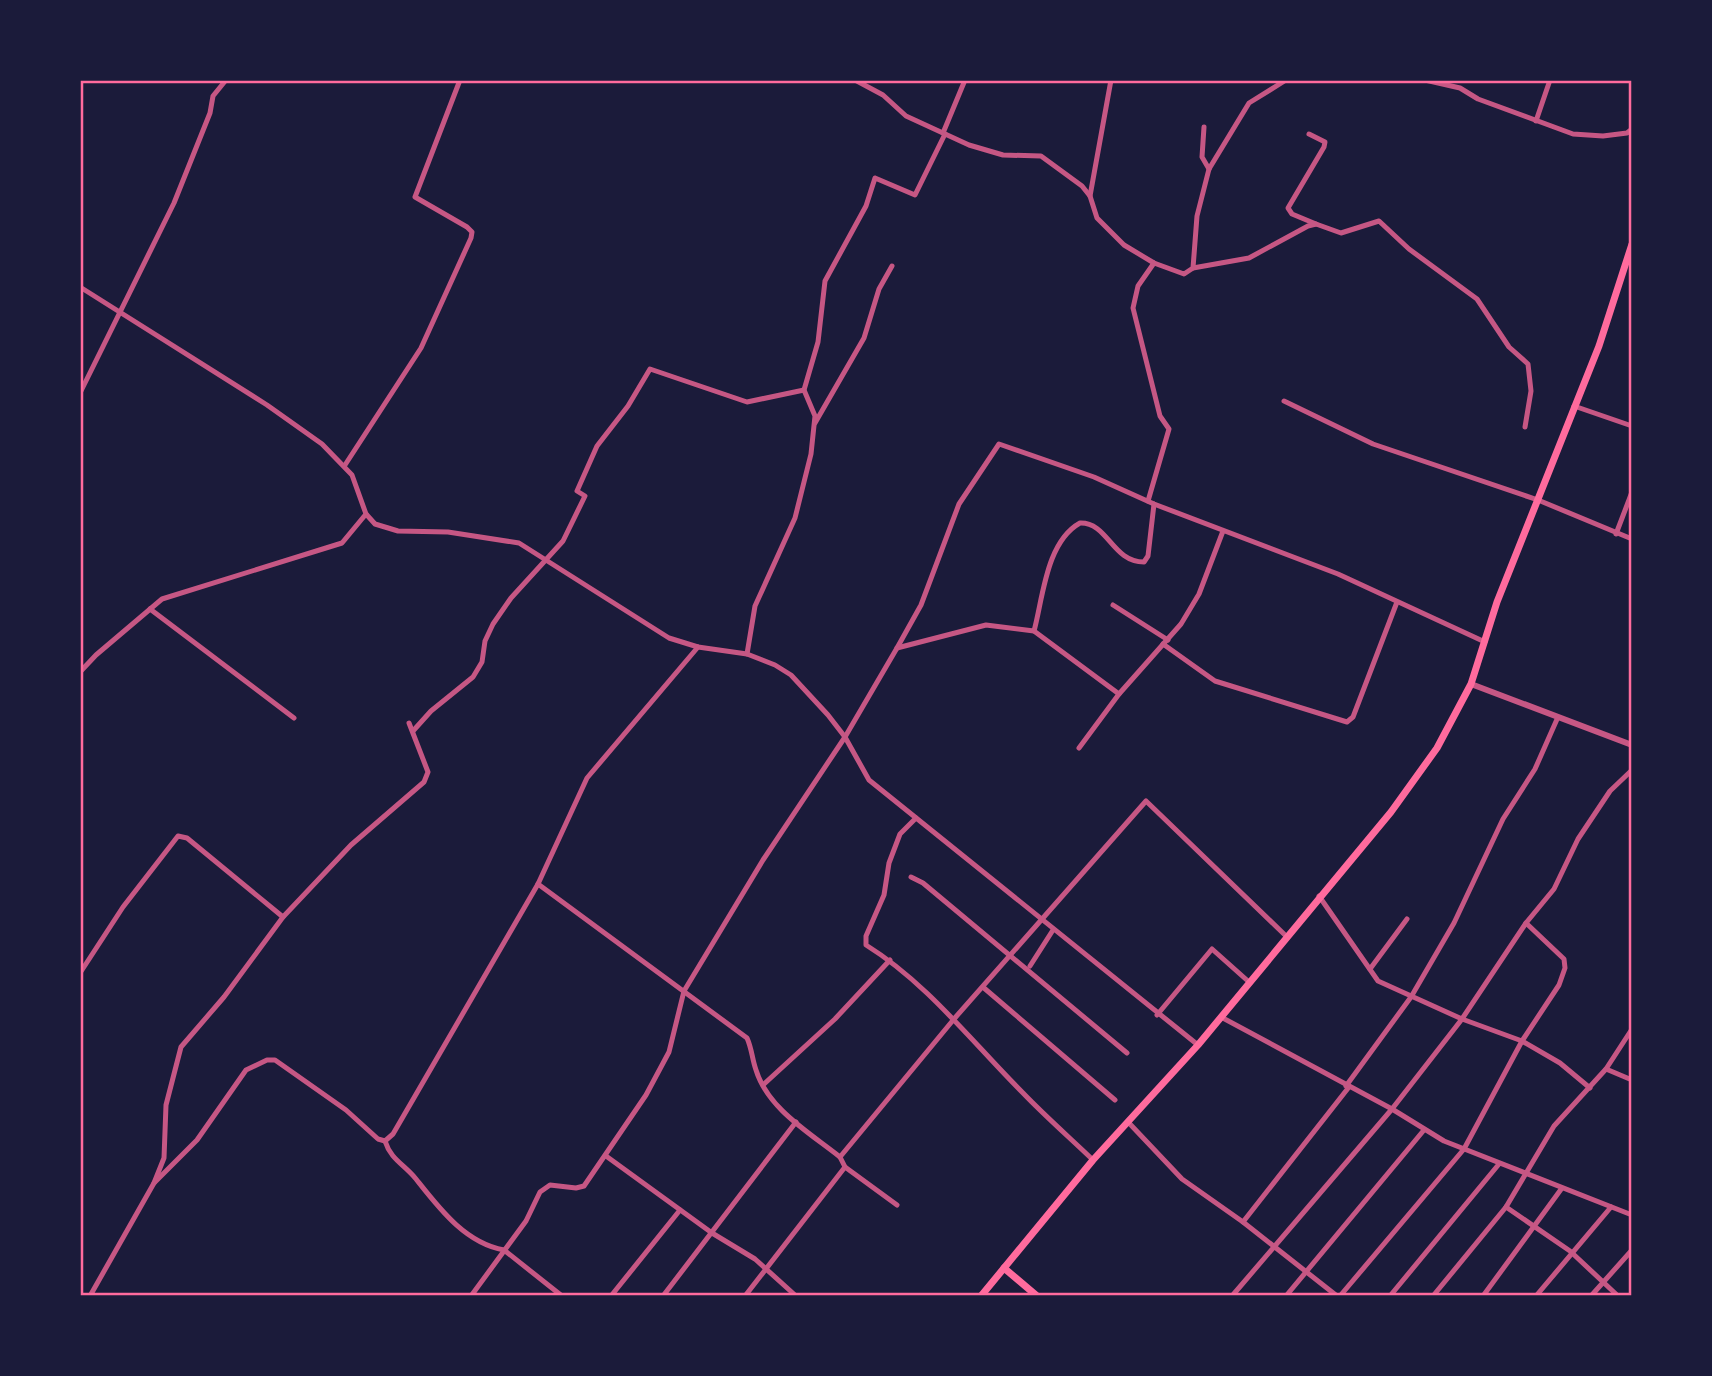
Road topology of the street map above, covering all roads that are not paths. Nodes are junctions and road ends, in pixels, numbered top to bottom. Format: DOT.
graph roads {
  1 [pos="226,80"];
  2 [pos="460,80"];
  3 [pos="855,80"];
  4 [pos="965,80"];
  5 [pos="1111,80"];
  6 [pos="1286,80"];
  7 [pos="1425,80"];
  8 [pos="1550,80"];
  9 [pos="1535,121"];
  10 [pos="1204,127"];
  11 [pos="1632,129"];
  12 [pos="944,134"];
  13 [pos="1309,134"];
  14 [pos="1209,169"];
  15 [pos="1090,196"];
  16 [pos="1316,224"];
  17 [pos="1632,244"];
  18 [pos="1154,263"];
  19 [pos="892,267"];
  20 [pos="1193,268"];
  21 [pos="80,288"];
  22 [pos="120,312"];
  23 [pos="804,390"];
  24 [pos="80,393"];
  25 [pos="1284,401"];
  26 [pos="1574,406"];
  27 [pos="815,424"];
  28 [pos="1632,426"];
  29 [pos="1525,427"];
  30 [pos="345,465"];
  31 [pos="1632,492"];
  32 [pos="1538,500"];
  33 [pos="1151,503"];
  34 [pos="366,514"];
  35 [pos="1223,531"];
  36 [pos="1616,534"];
  37 [pos="1632,539"];
  38 [pos="548,559"];
  39 [pos="1396,602"];
  40 [pos="1113,605"];
  41 [pos="150,609"];
  42 [pos="1034,631"];
  43 [pos="1166,642"];
  44 [pos="1485,642"];
  45 [pos="698,647"];
  46 [pos="897,648"];
  47 [pos="747,654"];
  48 [pos="80,672"];
  49 [pos="1471,684"];
  50 [pos="1119,694"];
  51 [pos="1558,717"];
  52 [pos="294,718"];
  53 [pos="410,723"];
  54 [pos="413,731"];
  55 [pos="845,737"];
  56 [pos="1632,745"];
  57 [pos="1079,748"];
  58 [pos="1632,770"];
  59 [pos="916,818"];
  60 [pos="911,877"];
  61 [pos="538,884"];
  62 [pos="1319,896"];
  63 [pos="283,917"];
  64 [pos="1407,919"];
  65 [pos="1043,921"];
  66 [pos="1526,923"];
  67 [pos="1053,930"];
  68 [pos="1286,936"];
  69 [pos="1011,957"];
  70 [pos="890,960"];
  71 [pos="1030,966"];
  72 [pos="1370,969"];
  73 [pos="80,973"];
  74 [pos="1249,982"];
  75 [pos="984,988"];
  76 [pos="684,991"];
  77 [pos="1411,997"];
  78 [pos="1157,1015"];
  79 [pos="1221,1017"];
  80 [pos="1462,1019"];
  81 [pos="954,1020"];
  82 [pos="1632,1029"];
  83 [pos="1522,1041"];
  84 [pos="1198,1045"];
  85 [pos="1127,1053"];
  86 [pos="1606,1069"];
  87 [pos="1632,1080"];
  88 [pos="763,1085"];
  89 [pos="1348,1086"];
  90 [pos="1590,1088"];
  91 [pos="1115,1100"];
  92 [pos="1392,1109"];
  93 [pos="796,1122"];
  94 [pos="1129,1123"];
  95 [pos="1424,1130"];
  96 [pos="385,1141"];
  97 [pos="1464,1149"];
  98 [pos="606,1156"];
  99 [pos="840,1157"];
  100 [pos="1093,1160"];
  101 [pos="1499,1164"];
  102 [pos="845,1167"];
  103 [pos="1527,1175"];
  104 [pos="154,1183"];
  105 [pos="1562,1188"];
  106 [pos="897,1205"];
  107 [pos="1506,1207"];
  108 [pos="1611,1207"];
  109 [pos="680,1210"];
  110 [pos="1632,1215"];
  111 [pos="1243,1222"];
  112 [pos="1535,1229"];
  113 [pos="712,1233"];
  114 [pos="1275,1245"];
  115 [pos="504,1250"];
  116 [pos="1632,1250"];
  117 [pos="1570,1251"];
  118 [pos="1004,1268"];
  119 [pos="1308,1270"];
  120 [pos="766,1272"];
  121 [pos="1602,1282"];
  122 [pos="90,1296"];
  123 [pos="471,1296"];
  124 [pos="562,1296"];
  125 [pos="611,1296"];
  126 [pos="663,1296"];
  127 [pos="746,1296"];
  128 [pos="796,1296"];
  129 [pos="981,1296"];
  130 [pos="1037,1296"];
  131 [pos="1232,1296"];
  132 [pos="1286,1296"];
  133 [pos="1338,1296"];
  134 [pos="1390,1296"];
  135 [pos="1433,1296"];
  136 [pos="1483,1296"];
  137 [pos="1536,1296"];
  138 [pos="1591,1296"];
  139 [pos="1618,1296"];
  1 -- 22 [label="street"];
  2 -- 30 [label="street"];
  3 -- 12 [label="street"];
  4 -- 12 [label="street"];
  5 -- 15 [label="street"];
  6 -- 14 [label="street"];
  7 -- 9 [label="street"];
  8 -- 9 [label="street"];
  9 -- 11 [label="street"];
  10 -- 14 [label="street"];
  12 -- 15 [label="street"];
  12 -- 23 [label="street"];
  13 -- 16 [label="street"];
  14 -- 20 [label="street"];
  15 -- 18 [label="street"];
  16 -- 20 [label="street"];
  16 -- 29 [label="street"];
  17 -- 26 [label="main road"];
  18 -- 20 [label="street"];
  18 -- 33 [label="street"];
  19 -- 27 [label="street"];
  21 -- 22 [label="street"];
  22 -- 24 [label="street"];
  22 -- 30 [label="street"];
  23 -- 27 [label="street"];
  23 -- 38 [label="street"];
  25 -- 32 [label="street"];
  26 -- 28 [label="street"];
  26 -- 32 [label="main road"];
  27 -- 47 [label="street"];
  30 -- 34 [label="street"];
  31 -- 36 [label="street"];
  32 -- 36 [label="street"];
  32 -- 44 [label="main road"];
  33 -- 35 [label="street"];
  33 -- 42 [label="street"];
  33 -- 46 [label="street"];
  34 -- 38 [label="street"];
  34 -- 41 [label="street"];
  35 -- 39 [label="street"];
  35 -- 43 [label="street"];
  36 -- 37 [label="street"];
  38 -- 45 [label="street"];
  38 -- 54 [label="street"];
  39 -- 43 [label="street"];
  39 -- 44 [label="street"];
  40 -- 43 [label="street"];
  41 -- 48 [label="street"];
  41 -- 52 [label="street"];
  42 -- 46 [label="street"];
  42 -- 50 [label="street"];
  43 -- 50 [label="street"];
  44 -- 49 [label="main road"];
  45 -- 47 [label="street"];
  45 -- 61 [label="street"];
  46 -- 55 [label="street"];
  47 -- 55 [label="street"];
  49 -- 51 [label="street"];
  49 -- 62 [label="main road"];
  50 -- 57 [label="street"];
  51 -- 56 [label="street"];
  51 -- 77 [label="street"];
  53 -- 54 [label="street"];
  54 -- 63 [label="street"];
  55 -- 59 [label="street"];
  55 -- 76 [label="street"];
  58 -- 66 [label="street"];
  59 -- 65 [label="street"];
  59 -- 70 [label="street"];
  60 -- 69 [label="street"];
  61 -- 76 [label="street"];
  61 -- 96 [label="street"];
  62 -- 68 [label="main road"];
  62 -- 72 [label="street"];
  63 -- 73 [label="street"];
  63 -- 104 [label="street"];
  64 -- 72 [label="street"];
  65 -- 67 [label="street"];
  65 -- 68 [label="street"];
  65 -- 69 [label="street"];
  66 -- 80 [label="street"];
  66 -- 83 [label="street"];
  67 -- 71 [label="street"];
  67 -- 78 [label="street"];
  68 -- 74 [label="main road"];
  69 -- 75 [label="street"];
  69 -- 85 [label="street"];
  70 -- 81 [label="street"];
  70 -- 88 [label="street"];
  72 -- 77 [label="street"];
  74 -- 78 [label="street"];
  74 -- 79 [label="main road"];
  75 -- 81 [label="street"];
  75 -- 91 [label="street"];
  76 -- 88 [label="street"];
  76 -- 98 [label="street"];
  77 -- 80 [label="street"];
  77 -- 89 [label="street"];
  78 -- 84 [label="street"];
  79 -- 84 [label="main road"];
  79 -- 89 [label="street"];
  80 -- 83 [label="street"];
  80 -- 92 [label="street"];
  81 -- 99 [label="street"];
  81 -- 100 [label="street"];
  82 -- 86 [label="street"];
  83 -- 90 [label="street"];
  83 -- 97 [label="street"];
  84 -- 94 [label="main road"];
  86 -- 87 [label="street"];
  86 -- 90 [label="street"];
  88 -- 93 [label="street"];
  89 -- 92 [label="street"];
  89 -- 111 [label="street"];
  90 -- 103 [label="street"];
  92 -- 95 [label="street"];
  92 -- 114 [label="street"];
  93 -- 99 [label="street"];
  93 -- 113 [label="street"];
  94 -- 100 [label="main road"];
  94 -- 111 [label="street"];
  95 -- 97 [label="street"];
  95 -- 119 [label="street"];
  96 -- 104 [label="street"];
  96 -- 115 [label="street"];
  97 -- 101 [label="street"];
  97 -- 133 [label="street"];
  98 -- 109 [label="street"];
  98 -- 115 [label="street"];
  99 -- 102 [label="street"];
  100 -- 118 [label="main road"];
  101 -- 103 [label="street"];
  101 -- 134 [label="street"];
  102 -- 106 [label="street"];
  102 -- 120 [label="street"];
  103 -- 105 [label="street"];
  103 -- 107 [label="street"];
  104 -- 122 [label="street"];
  105 -- 108 [label="street"];
  105 -- 112 [label="street"];
  107 -- 112 [label="street"];
  107 -- 135 [label="street"];
  108 -- 110 [label="street"];
  108 -- 117 [label="street"];
  109 -- 113 [label="street"];
  109 -- 125 [label="street"];
  111 -- 114 [label="street"];
  112 -- 117 [label="street"];
  112 -- 136 [label="street"];
  113 -- 120 [label="street"];
  113 -- 126 [label="street"];
  114 -- 119 [label="street"];
  114 -- 131 [label="street"];
  115 -- 123 [label="street"];
  115 -- 124 [label="street"];
  116 -- 121 [label="street"];
  117 -- 121 [label="street"];
  117 -- 137 [label="street"];
  118 -- 129 [label="main road"];
  118 -- 130 [label="main road"];
  119 -- 132 [label="street"];
  119 -- 133 [label="street"];
  120 -- 127 [label="street"];
  120 -- 128 [label="street"];
  121 -- 138 [label="street"];
  121 -- 139 [label="street"];
}
